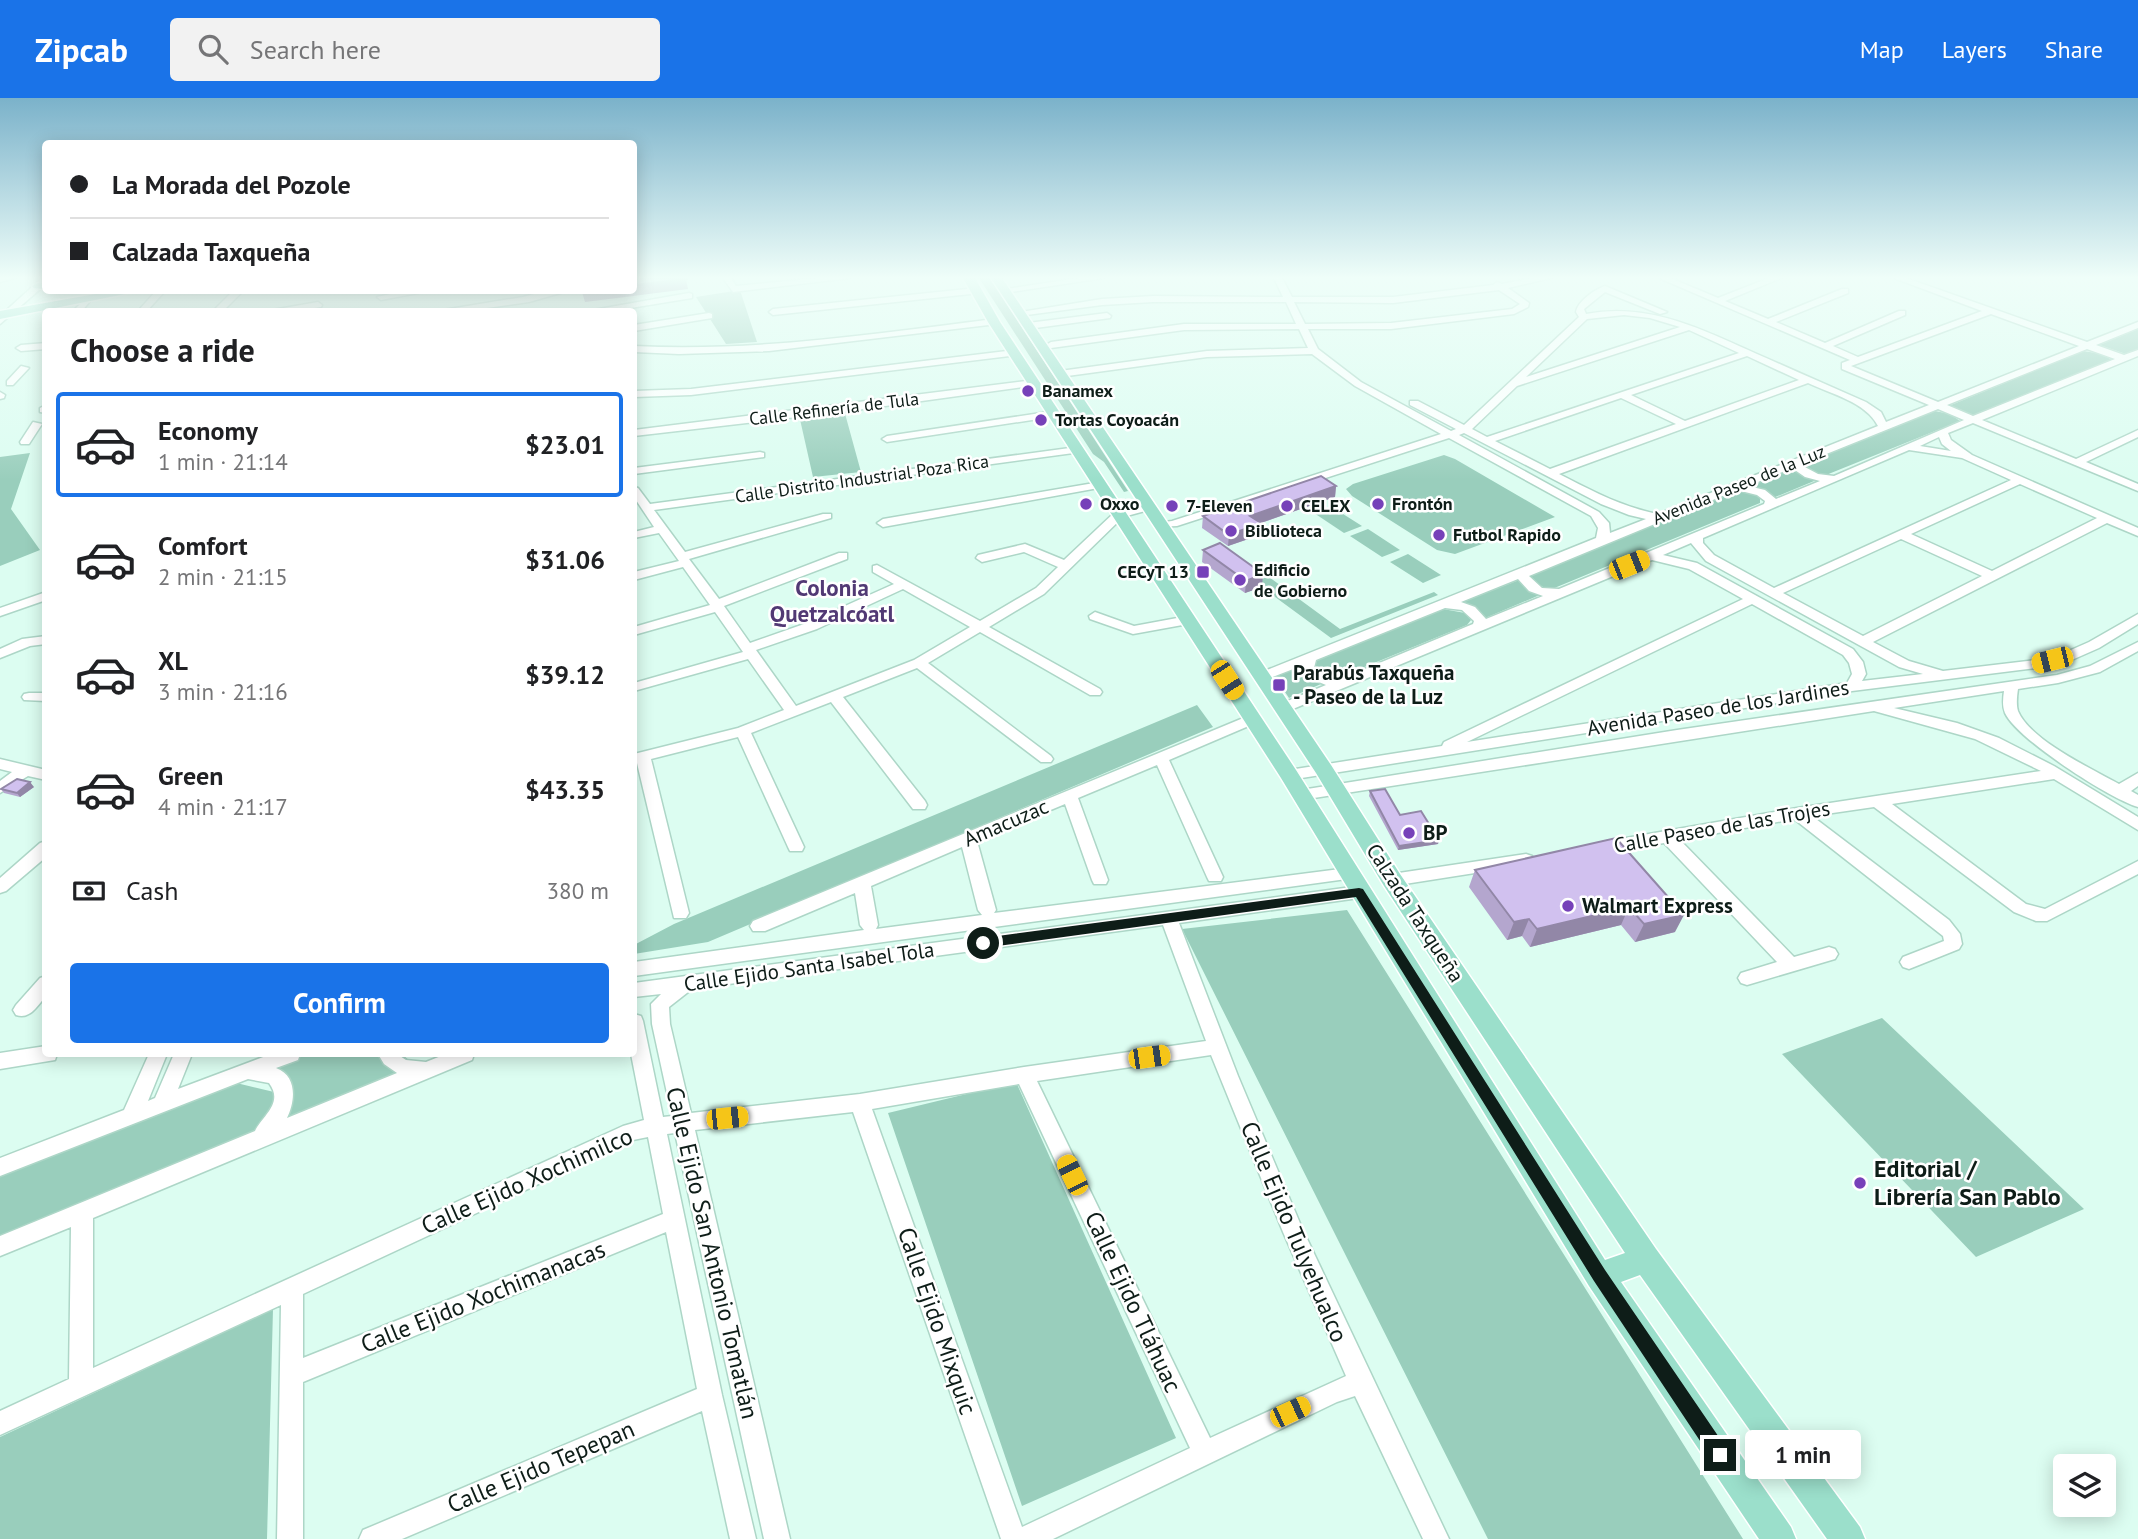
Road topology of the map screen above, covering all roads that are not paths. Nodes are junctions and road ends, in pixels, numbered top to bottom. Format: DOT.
graph roads {
  1 [pos="37,345"];
  2 [pos="781,345"];
  3 [pos="1009,345"];
  4 [pos="1041,345"];
  5 [pos="1311,345"];
  6 [pos="1555,345"];
  7 [pos="1634,345"];
  8 [pos="1729,345"];
  9 [pos="1899,345"];
  10 [pos="1826,346"];
  11 [pos="2086,346"];
  12 [pos="21,348"];
  13 [pos="637,349"];
  14 [pos="1314,351"];
  15 [pos="1014,353"];
  16 [pos="1746,353"];
  17 [pos="2138,353"];
  18 [pos="2125,359"];
  19 [pos="1858,360"];
  20 [pos="1060,374"];
  21 [pos="0,376"];
  22 [pos="1808,380"];
  23 [pos="10,383"];
  24 [pos="1034,383"];
  25 [pos="1513,385"];
  26 [pos="1375,393"];
  27 [pos="637,394"];
  28 [pos="1622,395"];
  29 [pos="1862,404"];
  30 [pos="1935,406"];
  31 [pos="1917,413"];
  32 [pos="1054,414"];
  33 [pos="1972,421"];
  34 [pos="1684,424"];
  35 [pos="1883,426"];
  36 [pos="1466,429"];
  37 [pos="1942,432"];
  38 [pos="637,433"];
  39 [pos="2138,433"];
  40 [pos="1449,434"];
  41 [pos="886,439"];
  42 [pos="1488,440"];
  43 [pos="1906,447"];
  44 [pos="1077,450"];
  45 [pos="760,455"];
  46 [pos="1968,457"];
  47 [pos="1800,460"];
  48 [pos="2076,463"];
  49 [pos="637,471"];
  50 [pos="1550,473"];
  51 [pos="1838,478"];
  52 [pos="2020,480"];
  53 [pos="1100,485"];
  54 [pos="1733,487"];
  55 [pos="2138,488"];
  56 [pos="638,499"];
  57 [pos="1605,502"];
  58 [pos="1770,505"];
  59 [pos="1150,508"];
  60 [pos="1584,508"];
  61 [pos="1119,514"];
  62 [pos="827,516"];
  63 [pos="1658,517"];
  64 [pos="2107,518"];
  65 [pos="883,523"];
  66 [pos="1161,525"];
  67 [pos="660,529"];
  68 [pos="2138,532"];
  69 [pos="637,534"];
  70 [pos="1903,535"];
  71 [pos="1697,537"];
  72 [pos="1602,539"];
  73 [pos="843,556"];
  74 [pos="1652,556"];
  75 [pos="982,558"];
  76 [pos="1710,558"];
  77 [pos="684,560"];
  78 [pos="1065,565"];
  79 [pos="1693,566"];
  80 [pos="877,569"];
  81 [pos="1527,570"];
  82 [pos="637,575"];
  83 [pos="1990,575"];
  84 [pos="903,584"];
  85 [pos="1561,593"];
  86 [pos="1772,593"];
  87 [pos="42,597"];
  88 [pos="1753,599"];
  89 [pos="1445,604"];
  90 [pos="718,606"];
  91 [pos="0,612"];
  92 [pos="1095,616"];
  93 [pos="2138,618"];
  94 [pos="1188,620"];
  95 [pos="981,628"];
  96 [pos="1478,628"];
  97 [pos="637,630"];
  98 [pos="42,640"];
  99 [pos="1868,645"];
  100 [pos="2138,646"];
  101 [pos="751,651"];
  102 [pos="1848,652"];
  103 [pos="0,654"];
  104 [pos="1310,656"];
  105 [pos="919,663"];
  106 [pos="1947,676"];
  107 [pos="1262,677"];
  108 [pos="1345,683"];
  109 [pos="637,686"];
  110 [pos="2012,686"];
  111 [pos="1852,687"];
  112 [pos="1096,692"];
  113 [pos="29,697"];
  114 [pos="42,697"];
  115 [pos="835,697"];
  116 [pos="1871,707"];
  117 [pos="1283,708"];
  118 [pos="1712,711"];
  119 [pos="793,712"];
  120 [pos="1661,718"];
  121 [pos="1253,719"];
  122 [pos="1728,728"];
  123 [pos="743,731"];
  124 [pos="1677,735"];
  125 [pos="2044,745"];
  126 [pos="1434,752"];
  127 [pos="1410,756"];
  128 [pos="2024,756"];
  129 [pos="638,758"];
  130 [pos="1161,758"];
  131 [pos="1046,759"];
  132 [pos="0,764"];
  133 [pos="1324,770"];
  134 [pos="24,771"];
  135 [pos="42,774"];
  136 [pos="1422,774"];
  137 [pos="2053,774"];
  138 [pos="1289,775"];
  139 [pos="2138,778"];
  140 [pos="0,788"];
  141 [pos="1336,789"];
  142 [pos="2120,790"];
  143 [pos="1301,795"];
  144 [pos="1070,797"];
  145 [pos="1876,800"];
  146 [pos="2138,802"];
  147 [pos="919,805"];
  148 [pos="1797,813"];
  149 [pos="2138,824"];
  150 [pos="1669,838"];
  151 [pos="968,839"];
  152 [pos="796,847"];
  153 [pos="42,850"];
  154 [pos="1590,850"];
  155 [pos="1538,858"];
  156 [pos="2138,867"];
  157 [pos="1215,877"];
  158 [pos="1100,880"];
  159 [pos="1392,880"];
  160 [pos="1354,883"];
  161 [pos="862,884"];
  162 [pos="0,887"];
  163 [pos="987,910"];
  164 [pos="680,913"];
  165 [pos="1169,918"];
  166 [pos="869,925"];
  167 [pos="759,926"];
  168 [pos="1829,954"];
  169 [pos="1909,962"];
  170 [pos="1790,964"];
  171 [pos="637,969"];
  172 [pos="1747,978"];
  173 [pos="692,982"];
  174 [pos="42,988"];
  175 [pos="637,990"];
  176 [pos="23,1010"];
  177 [pos="637,1035"];
  178 [pos="1215,1047"];
  179 [pos="42,1055"];
  180 [pos="157,1057"];
  181 [pos="182,1057"];
  182 [pos="283,1057"];
  183 [pos="389,1057"];
  184 [pos="458,1057"];
  185 [pos="0,1061"];
  186 [pos="436,1066"];
  187 [pos="247,1071"];
  188 [pos="1024,1074"];
  189 [pos="163,1103"];
  190 [pos="860,1103"];
  191 [pos="132,1115"];
  192 [pos="682,1123"];
  193 [pos="657,1126"];
  194 [pos="261,1136"];
  195 [pos="0,1167"];
  196 [pos="82,1212"];
  197 [pos="674,1219"];
  198 [pos="0,1246"];
  199 [pos="1646,1259"];
  200 [pos="1599,1276"];
  201 [pos="292,1288"];
  202 [pos="291,1375"];
  203 [pos="1359,1383"];
  204 [pos="81,1384"];
  205 [pos="710,1395"];
  206 [pos="0,1423"];
  207 [pos="1205,1453"];
  208 [pos="290,1539"];
  209 [pos="372,1539"];
  210 [pos="743,1539"];
  211 [pos="777,1539"];
  212 [pos="1014,1539"];
  213 [pos="1026,1539"];
  214 [pos="1436,1539"];
  215 [pos="1779,1539"];
  216 [pos="1848,1539"];
  1 -- 12 [label="street"];
  2 -- 13 [label="street"];
  3 -- 15 [label="main road, Calzada Taxqueña"];
  4 -- 20 [label="main road, Calzada Taxqueña"];
  5 -- 14 [label="street"];
  6 -- 25 [label="street"];
  7 -- 25 [label="street"];
  8 -- 16 [label="street"];
  9 -- 19 [label="street"];
  10 -- 19 [label="street"];
  11 -- 18 [label="street"];
  11 -- 30 [label="street, Avenida Paseo de la Luz"];
  14 -- 20 [label="street"];
  14 -- 26 [label="street"];
  15 -- 24 [label="main road, Calzada Taxqueña"];
  15 -- 27 [label="street"];
  16 -- 22 [label="street"];
  16 -- 28 [label="street"];
  17 -- 18 [label="street, Avenida Paseo de la Luz"];
  18 -- 33 [label="street, Avenida Paseo de la Luz"];
  19 -- 30 [label="street"];
  20 -- 59 [label="main road, Calzada Taxqueña"];
  21 -- 23 [label="street"];
  22 -- 29 [label="street"];
  22 -- 34 [label="street"];
  24 -- 32 [label="main road, Calzada Taxqueña"];
  24 -- 38 [label="street, Calle Refinería de Tula"];
  25 -- 36 [label="street"];
  26 -- 36 [label="street"];
  26 -- 40 [label="street"];
  28 -- 34 [label="street"];
  28 -- 42 [label="street"];
  29 -- 31 [label="street"];
  29 -- 35 [label="street"];
  30 -- 31 [label="street, Avenida Paseo de la Luz"];
  30 -- 33 [label="street"];
  31 -- 35 [label="street, Avenida Paseo de la Luz"];
  32 -- 41 [label="street"];
  32 -- 44 [label="main road, Calzada Taxqueña"];
  33 -- 37 [label="street, Avenida Paseo de la Luz"];
  33 -- 48 [label="street"];
  34 -- 50 [label="street"];
  35 -- 47 [label="street, Avenida Paseo de la Luz"];
  36 -- 40 [label="street"];
  36 -- 42 [label="street"];
  37 -- 43 [label="street, Avenida Paseo de la Luz"];
  37 -- 46 [label="street"];
  39 -- 48 [label="street"];
  40 -- 60 [label="street"];
  40 -- 66 [label="street"];
  42 -- 50 [label="street"];
  43 -- 46 [label="street"];
  43 -- 51 [label="street, Avenida Paseo de la Luz"];
  44 -- 53 [label="main road, Calzada Taxqueña"];
  44 -- 56 [label="street, Calle Distrito Industrial Poza Rica"];
  45 -- 49 [label="street"];
  46 -- 52 [label="street"];
  47 -- 51 [label="street"];
  47 -- 54 [label="street, Avenida Paseo de la Luz"];
  48 -- 55 [label="street"];
  50 -- 57 [label="street"];
  51 -- 58 [label="street, Avenida Paseo de la Luz"];
  52 -- 64 [label="street"];
  52 -- 70 [label="street"];
  53 -- 61 [label="main road, Calzada Taxqueña"];
  53 -- 65 [label="street"];
  54 -- 58 [label="street"];
  54 -- 63 [label="street, Avenida Paseo de la Luz"];
  56 -- 67 [label="street"];
  57 -- 60 [label="street"];
  57 -- 63 [label="street"];
  58 -- 71 [label="street, Avenida Paseo de la Luz"];
  59 -- 61 [label="street"];
  59 -- 66 [label="main road, Calzada Taxqueña"];
  60 -- 72 [label="street"];
  61 -- 78 [label="street"];
  61 -- 94 [label="main road, Calzada Taxqueña"];
  62 -- 77 [label="street"];
  63 -- 72 [label="street, Avenida Paseo de la Luz"];
  64 -- 68 [label="street"];
  64 -- 83 [label="street"];
  66 -- 107 [label="main road, Calzada Taxqueña"];
  67 -- 69 [label="street"];
  67 -- 77 [label="street"];
  70 -- 83 [label="street"];
  70 -- 86 [label="street"];
  71 -- 74 [label="street, Avenida Paseo de la Luz"];
  71 -- 76 [label="street"];
  72 -- 81 [label="street, Avenida Paseo de la Luz"];
  73 -- 90 [label="street"];
  74 -- 79 [label="street"];
  74 -- 85 [label="street, Avenida Paseo de la Luz"];
  75 -- 78 [label="street"];
  76 -- 79 [label="street"];
  76 -- 86 [label="street"];
  77 -- 82 [label="street"];
  77 -- 90 [label="street"];
  78 -- 95 [label="street"];
  79 -- 88 [label="street"];
  80 -- 84 [label="street"];
  81 -- 85 [label="street"];
  81 -- 89 [label="street, Avenida Paseo de la Luz"];
  83 -- 99 [label="street"];
  84 -- 95 [label="street"];
  84 -- 101 [label="street"];
  85 -- 96 [label="street, Avenida Paseo de la Luz"];
  86 -- 99 [label="street"];
  87 -- 91 [label="street"];
  88 -- 102 [label="street"];
  88 -- 126 [label="street"];
  89 -- 96 [label="street"];
  89 -- 104 [label="street, Avenida Paseo de la Luz"];
  90 -- 97 [label="street"];
  90 -- 101 [label="street"];
  92 -- 94 [label="street"];
  93 -- 106 [label="street, Avenida Paseo de los Jardines"];
  94 -- 121 [label="main road, Calzada Taxqueña"];
  95 -- 105 [label="street"];
  95 -- 112 [label="street"];
  96 -- 108 [label="street, Avenida Paseo de la Luz"];
  98 -- 103 [label="street"];
  99 -- 102 [label="street"];
  99 -- 106 [label="street"];
  100 -- 110 [label="street, Avenida Paseo de los Jardines"];
  101 -- 109 [label="street"];
  101 -- 119 [label="street"];
  102 -- 111 [label="street"];
  104 -- 107 [label="street, Avenida Paseo de la Luz"];
  104 -- 108 [label="street"];
  105 -- 115 [label="street"];
  105 -- 131 [label="street"];
  106 -- 111 [label="street, Avenida Paseo de los Jardines"];
  107 -- 117 [label="main road, Calzada Taxqueña"];
  108 -- 117 [label="street, Avenida Paseo de la Luz"];
  110 -- 116 [label="street, Avenida Paseo de los Jardines"];
  110 -- 125 [label="street"];
  111 -- 118 [label="street, Avenida Paseo de los Jardines"];
  113 -- 114 [label="street"];
  115 -- 119 [label="street"];
  115 -- 147 [label="street"];
  116 -- 122 [label="street, Avenida Paseo de los Jardines"];
  116 -- 128 [label="street"];
  117 -- 133 [label="main road, Calzada Taxqueña"];
  118 -- 120 [label="street, Avenida Paseo de los Jardines"];
  118 -- 122 [label="street"];
  119 -- 123 [label="street"];
  120 -- 124 [label="street"];
  120 -- 126 [label="street, Avenida Paseo de los Jardines"];
  121 -- 130 [label="street, Amacuzac"];
  121 -- 138 [label="main road, Calzada Taxqueña"];
  122 -- 124 [label="street, Avenida Paseo de los Jardines"];
  123 -- 129 [label="street"];
  123 -- 152 [label="street"];
  124 -- 136 [label="street, Avenida Paseo de los Jardines"];
  125 -- 128 [label="street"];
  125 -- 142 [label="street"];
  126 -- 127 [label="street, Avenida Paseo de los Jardines"];
  127 -- 133 [label="street, Avenida Paseo de los Jardines"];
  127 -- 136 [label="street"];
  128 -- 137 [label="street"];
  129 -- 164 [label="street"];
  130 -- 144 [label="street, Amacuzac"];
  130 -- 157 [label="street"];
  132 -- 134 [label="street"];
  133 -- 138 [label="street, Avenida Paseo de los Jardines"];
  133 -- 141 [label="main road, Calzada Taxqueña"];
  134 -- 135 [label="street"];
  134 -- 140 [label="street"];
  136 -- 141 [label="street, Avenida Paseo de los Jardines"];
  137 -- 145 [label="street, Calle Paseo de las Trojes"];
  137 -- 149 [label="street"];
  138 -- 143 [label="main road, Calzada Taxqueña"];
  139 -- 142 [label="street"];
  141 -- 143 [label="street, Avenida Paseo de los Jardines"];
  141 -- 159 [label="main road, Calzada Taxqueña"];
  142 -- 146 [label="street"];
  143 -- 160 [label="main road, Calzada Taxqueña"];
  144 -- 151 [label="street, Amacuzac"];
  144 -- 158 [label="street"];
  145 -- 148 [label="street, Calle Paseo de las Trojes"];
  145 -- 156 [label="street"];
  148 -- 150 [label="street, Calle Paseo de las Trojes"];
  148 -- 169 [label="street"];
  150 -- 154 [label="street, Calle Paseo de las Trojes"];
  150 -- 170 [label="street"];
  151 -- 161 [label="street, Amacuzac"];
  151 -- 163 [label="street"];
  153 -- 162 [label="street"];
  155 -- 159 [label="street"];
  159 -- 199 [label="main road, Calzada Taxqueña"];
  160 -- 165 [label="street, Calle Ejido Santa Isabel Tola"];
  160 -- 171 [label="street, Calle Ejido Santa Isabel Tola"];
  160 -- 200 [label="main road, Calzada Taxqueña"];
  161 -- 166 [label="street"];
  161 -- 167 [label="street, Amacuzac"];
  165 -- 173 [label="street, Calle Ejido Santa Isabel Tola"];
  165 -- 178 [label="street, Calle Ejido Tulyehualco"];
  168 -- 170 [label="street"];
  170 -- 172 [label="street"];
  173 -- 175 [label="street, Calle Ejido Santa Isabel Tola"];
  173 -- 192 [label="street, Calle Ejido San Antonio Tomatlán"];
  174 -- 176 [label="street"];
  177 -- 193 [label="street, Calle Ejido San Antonio Tomatlán"];
  178 -- 188 [label="street, Calle Ejido Xochimilco"];
  178 -- 203 [label="street, Calle Ejido Tulyehualco"];
  179 -- 185 [label="street"];
  180 -- 191 [label="street"];
  181 -- 189 [label="street"];
  182 -- 187 [label="street"];
  183 -- 186 [label="street"];
  184 -- 186 [label="street"];
  186 -- 194 [label="street"];
  187 -- 189 [label="street"];
  187 -- 194 [label="street"];
  188 -- 190 [label="street, Calle Ejido Xochimilco"];
  188 -- 207 [label="street, Calle Ejido Tláhuac"];
  189 -- 191 [label="street"];
  190 -- 192 [label="street, Calle Ejido Xochimilco"];
  190 -- 212 [label="street, Calle Ejido Mixquic"];
  191 -- 195 [label="street"];
  192 -- 193 [label="street, Calle Ejido Xochimilco"];
  192 -- 211 [label="street, Calle Ejido San Antonio Tomatlán"];
  193 -- 197 [label="street, Calle Ejido San Antonio Tomatlán"];
  193 -- 201 [label="street, Calle Ejido Xochimilco"];
  194 -- 196 [label="street"];
  196 -- 198 [label="street"];
  196 -- 204 [label="street"];
  197 -- 202 [label="street, Calle Ejido Xochimanacas"];
  197 -- 205 [label="street, Calle Ejido San Antonio Tomatlán"];
  199 -- 200 [label="main road"];
  199 -- 216 [label="main road, Calzada Taxqueña"];
  200 -- 215 [label="main road, Calzada Taxqueña"];
  201 -- 202 [label="street"];
  201 -- 204 [label="street, Calle Ejido Xochimilco"];
  202 -- 208 [label="street"];
  203 -- 207 [label="street"];
  203 -- 214 [label="street, Calle Ejido Tulyehualco"];
  204 -- 206 [label="street, Calle Ejido Xochimilco"];
  205 -- 209 [label="street, Calle Ejido Tepepan"];
  205 -- 210 [label="street, Calle Ejido San Antonio Tomatlán"];
  207 -- 213 [label="street"];
}
